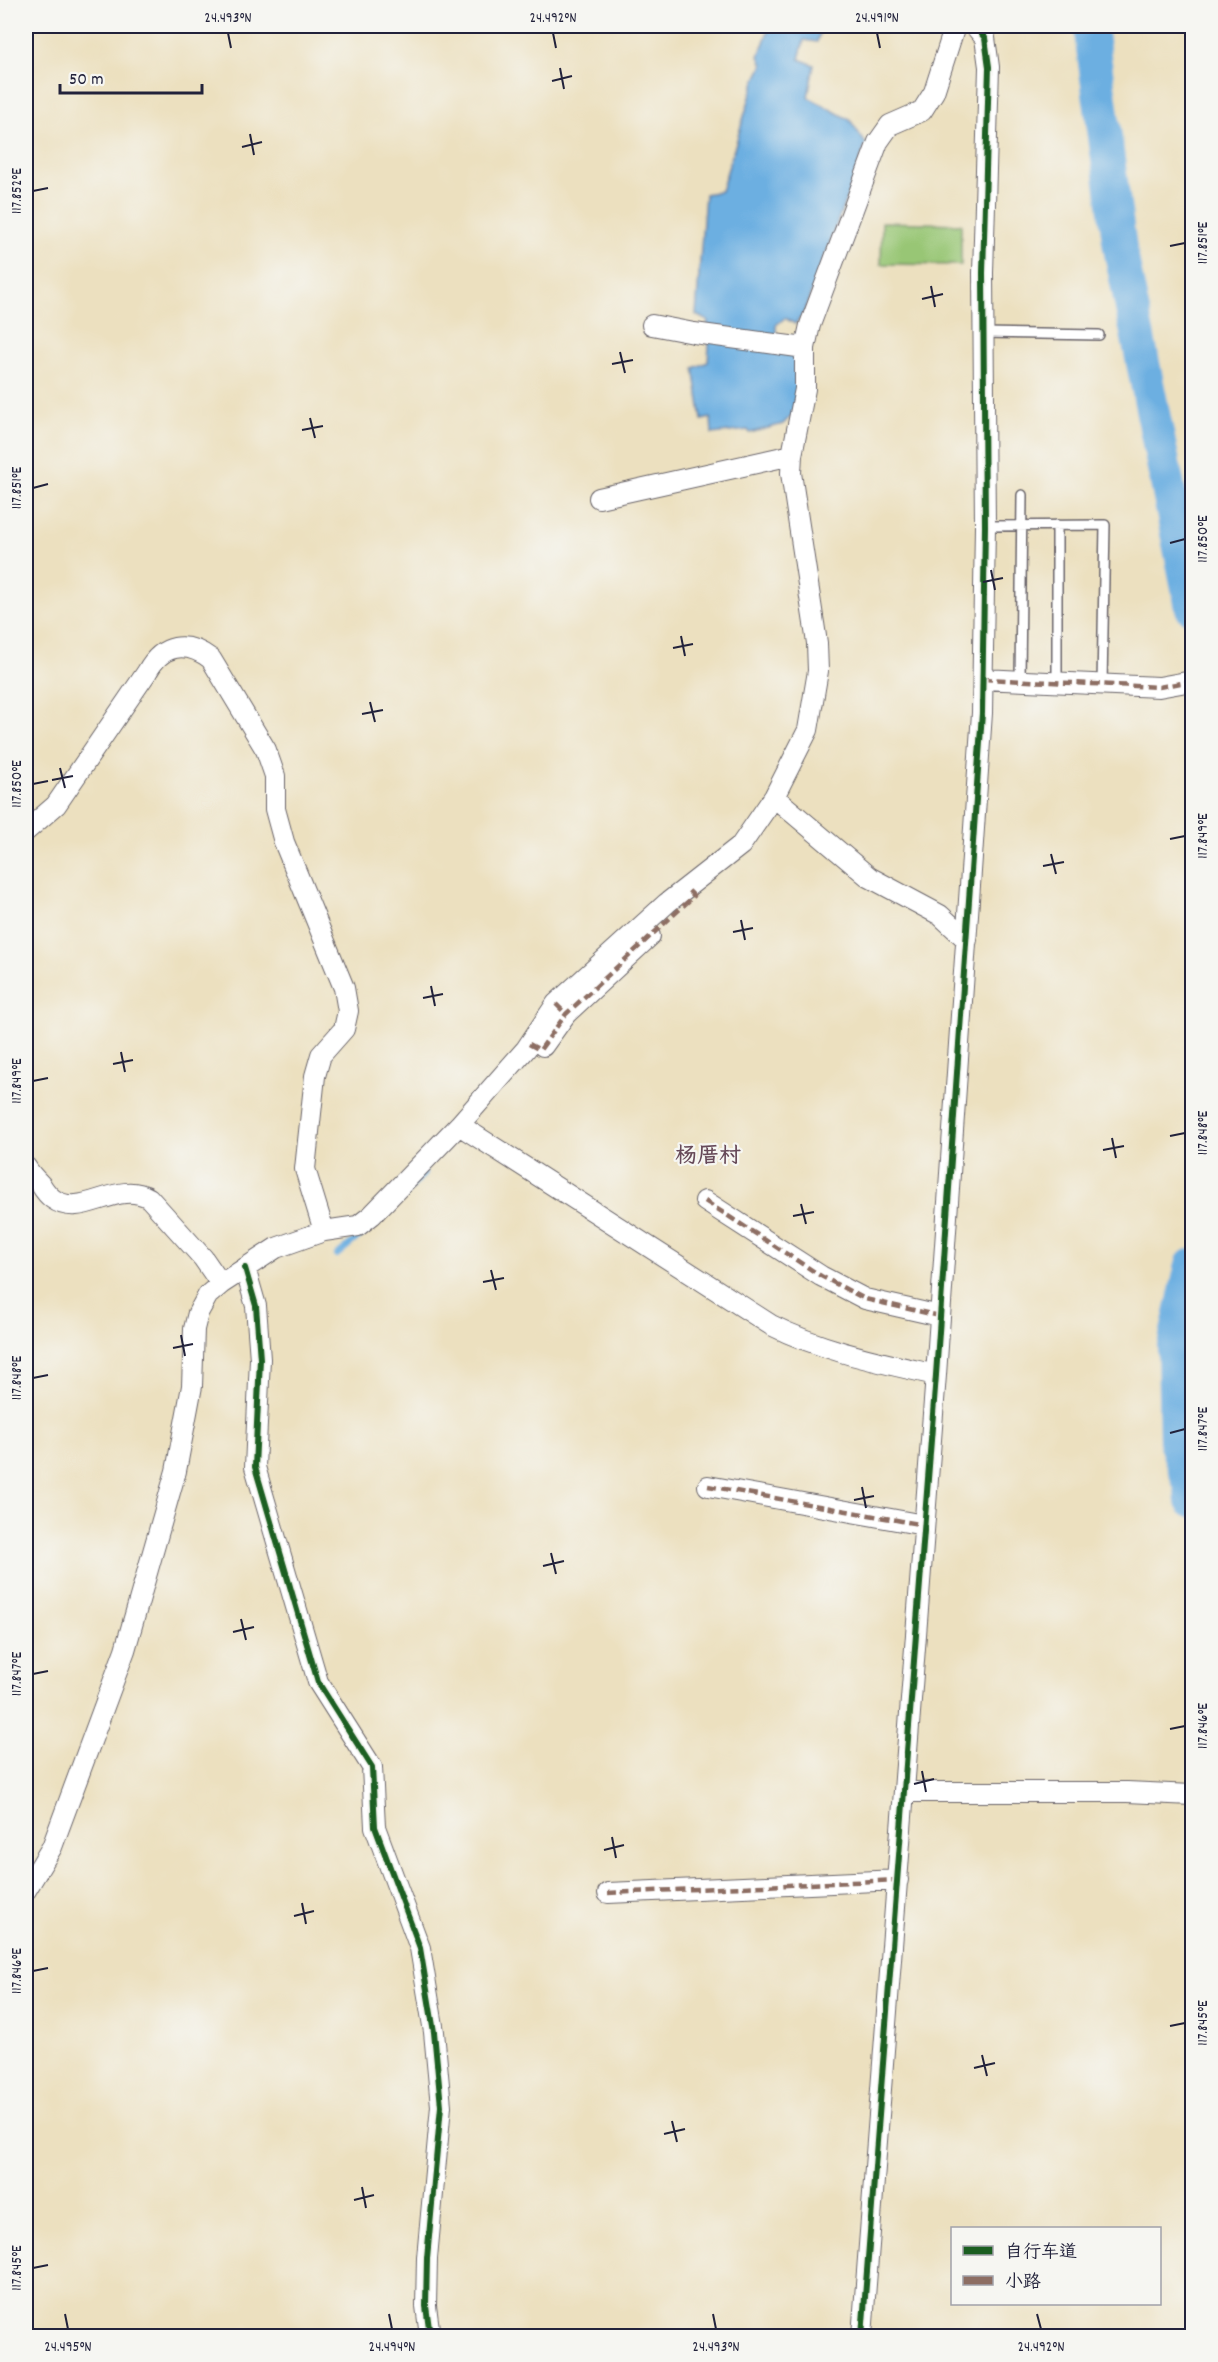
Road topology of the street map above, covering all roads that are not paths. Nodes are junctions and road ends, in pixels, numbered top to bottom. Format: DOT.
graph roads {
  1 [pos="955,26"];
  2 [pos="975,26"];
  3 [pos="652,325"];
  4 [pos="984,333"];
  5 [pos="1099,335"];
  6 [pos="800,347"];
  7 [pos="792,455"];
  8 [pos="1022,495"];
  9 [pos="599,498"];
  10 [pos="1057,525"];
  11 [pos="986,526"];
  12 [pos="1022,526"];
  13 [pos="983,678"];
  14 [pos="1020,680"];
  15 [pos="1057,682"];
  16 [pos="1187,682"];
  17 [pos="1102,684"];
  18 [pos="774,797"];
  19 [pos="26,831"];
  20 [pos="967,940"];
  21 [pos="459,1125"];
  22 [pos="26,1167"];
  23 [pos="705,1201"];
  24 [pos="324,1231"];
  25 [pos="245,1268"];
  26 [pos="221,1284"];
  27 [pos="940,1316"];
  28 [pos="936,1375"];
  29 [pos="708,1486"];
  30 [pos="924,1525"];
  31 [pos="904,1792"];
  32 [pos="1192,1795"];
  33 [pos="898,1880"];
  34 [pos="26,1890"];
  35 [pos="608,1893"];
  36 [pos="430,2337"];
  37 [pos="862,2337"];
  1 -- 6 [label="street"];
  2 -- 4 [label="street"];
  3 -- 6 [label="street"];
  4 -- 5 [label="lane"];
  4 -- 11 [label="street"];
  6 -- 7 [label="street"];
  7 -- 9 [label="street"];
  7 -- 18 [label="street"];
  8 -- 12 [label="lane"];
  10 -- 12 [label="lane"];
  10 -- 15 [label="lane"];
  10 -- 17 [label="lane"];
  11 -- 12 [label="lane"];
  11 -- 13 [label="street"];
  12 -- 14 [label="lane"];
  13 -- 14 [label="street"];
  13 -- 20 [label="street"];
  14 -- 15 [label="street"];
  15 -- 17 [label="street"];
  16 -- 17 [label="street"];
  18 -- 20 [label="street"];
  18 -- 21 [label="street"];
  19 -- 24 [label="street"];
  20 -- 27 [label="street"];
  21 -- 24 [label="street"];
  21 -- 28 [label="street"];
  22 -- 26 [label="street"];
  23 -- 27 [label="street"];
  24 -- 25 [label="street"];
  25 -- 26 [label="street"];
  25 -- 36 [label="street"];
  26 -- 34 [label="street"];
  27 -- 28 [label="street"];
  28 -- 30 [label="street"];
  29 -- 30 [label="street"];
  30 -- 31 [label="street"];
  31 -- 32 [label="street"];
  31 -- 33 [label="street"];
  33 -- 35 [label="street"];
  33 -- 37 [label="street"];
}
